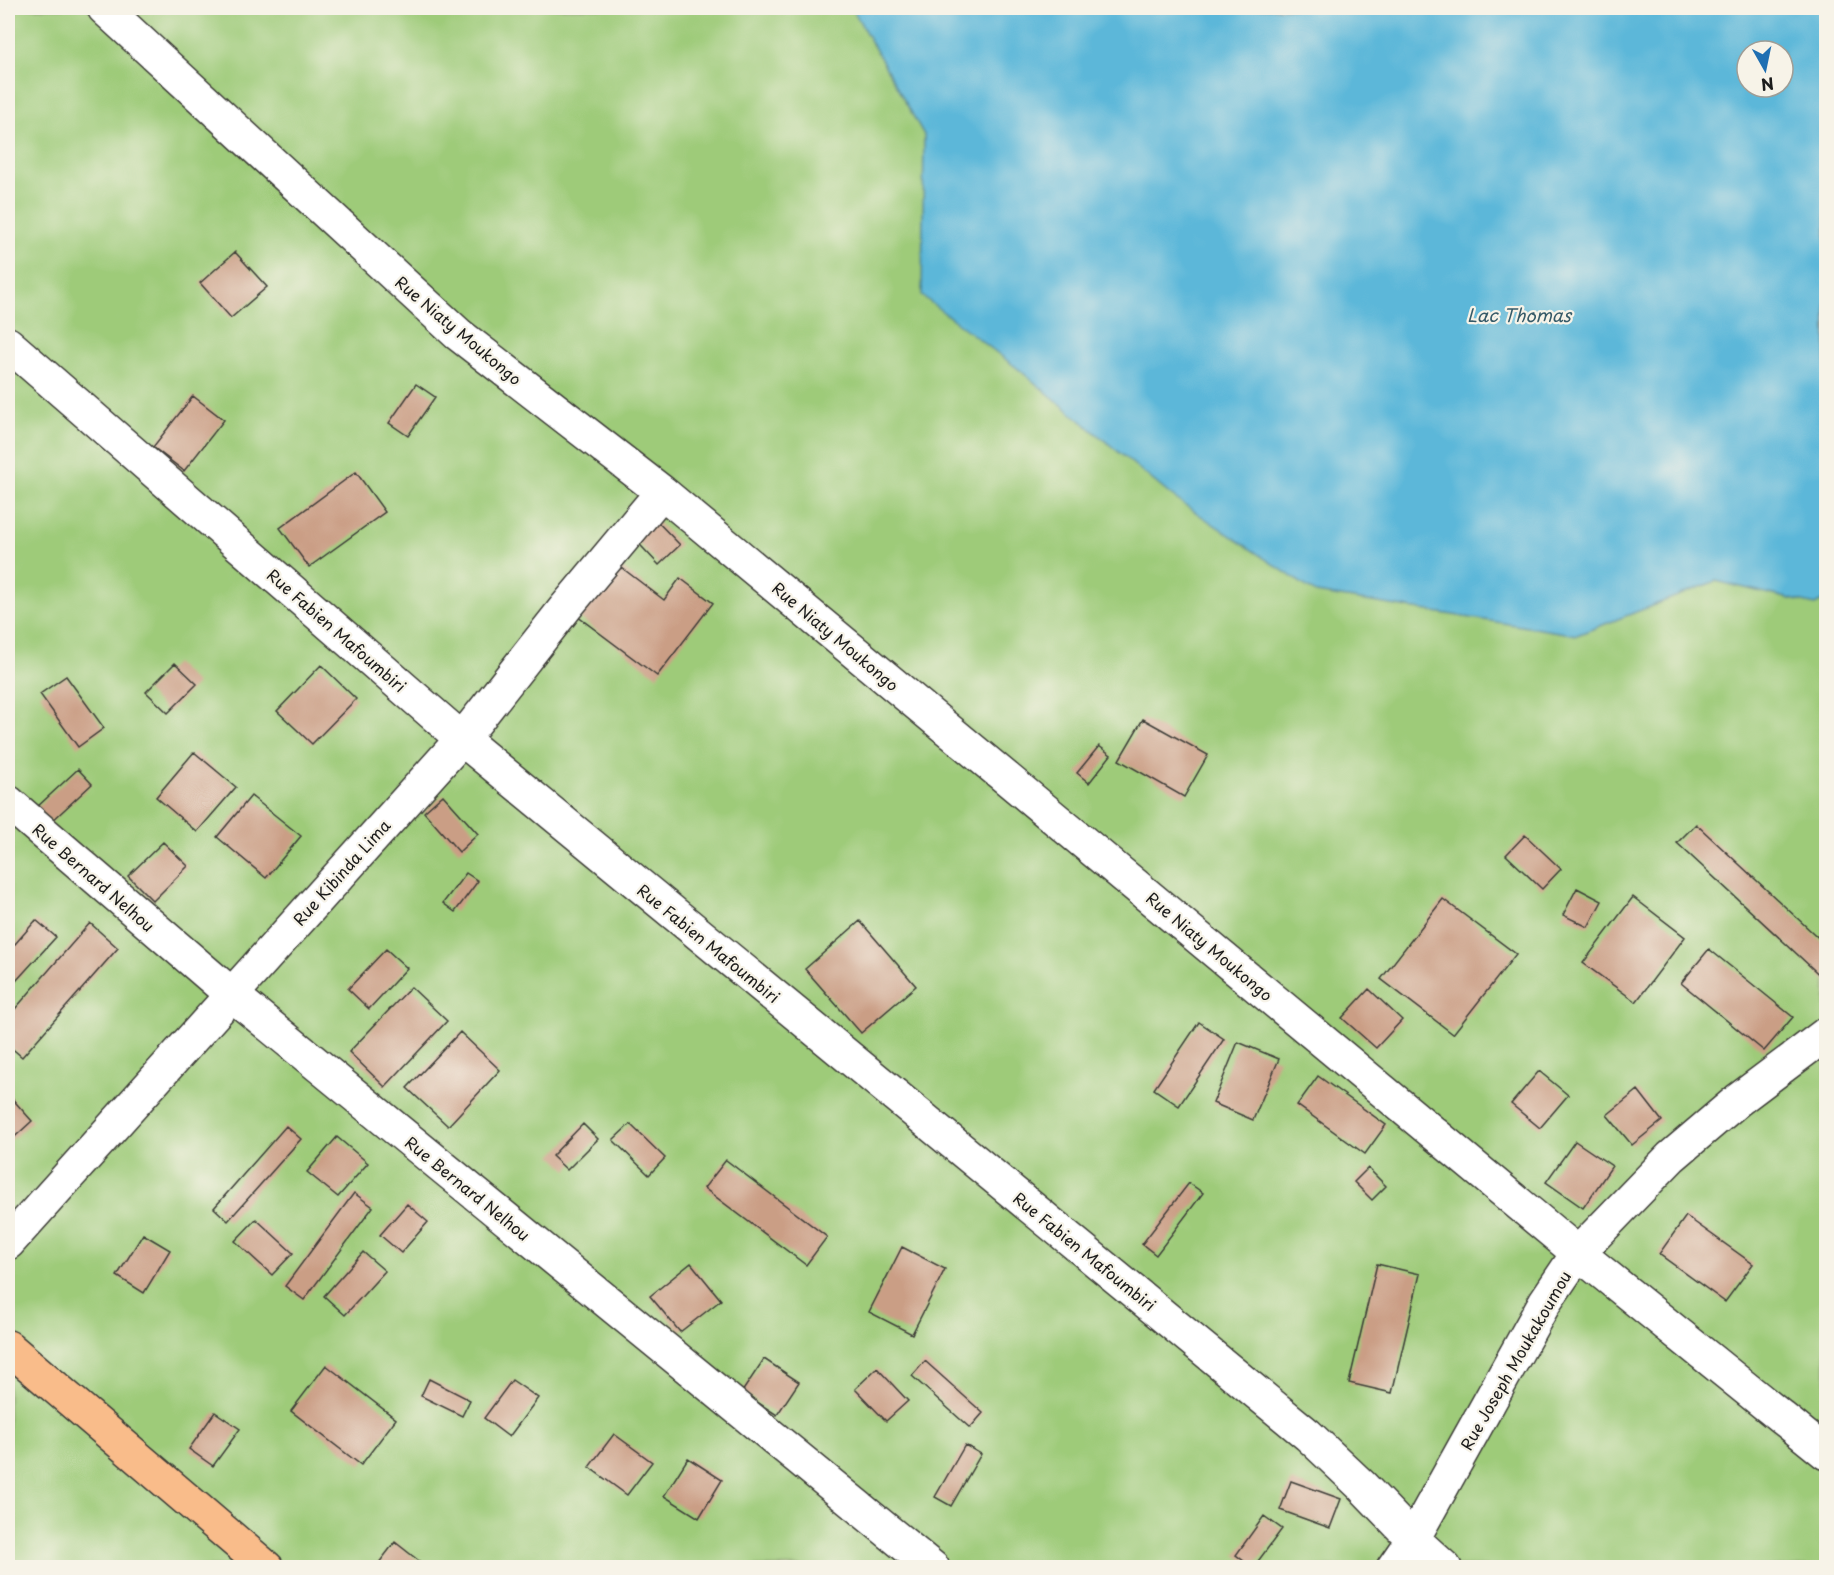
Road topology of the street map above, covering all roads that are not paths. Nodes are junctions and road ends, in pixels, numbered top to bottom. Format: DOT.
graph roads {
  1 [pos="104,8"];
  2 [pos="8,344"];
  3 [pos="663,492"];
  4 [pos="462,739"];
  5 [pos="8,802"];
  6 [pos="231,994"];
  7 [pos="1827,1034"];
  8 [pos="8,1243"];
  9 [pos="1578,1253"];
  10 [pos="8,1347"];
  11 [pos="1827,1453"];
  12 [pos="1413,1539"];
  13 [pos="267,1568"];
  14 [pos="933,1568"];
  15 [pos="1393,1568"];
  16 [pos="1445,1568"];
  1 -- 3 [label="street, Rue Niaty Moukongo"];
  2 -- 4 [label="street, Rue Fabien Mafoumbiri"];
  3 -- 4 [label="street, Rue Kibinda Lima"];
  3 -- 9 [label="street, Rue Niaty Moukongo"];
  4 -- 6 [label="street, Rue Kibinda Lima"];
  4 -- 12 [label="street, Rue Fabien Mafoumbiri"];
  5 -- 6 [label="street, Rue Bernard Nelhou"];
  6 -- 8 [label="street, Rue Kibinda Lima"];
  6 -- 14 [label="street, Rue Bernard Nelhou"];
  7 -- 9 [label="street, Rue Joseph Moukakoumou"];
  9 -- 11 [label="street, Rue Niaty Moukongo"];
  9 -- 12 [label="street, Rue Joseph Moukakoumou"];
  10 -- 13 [label="highway"];
  12 -- 15 [label="street, Rue Joseph Moukakoumou"];
  12 -- 16 [label="street, Rue Fabien Mafoumbiri"];
}
